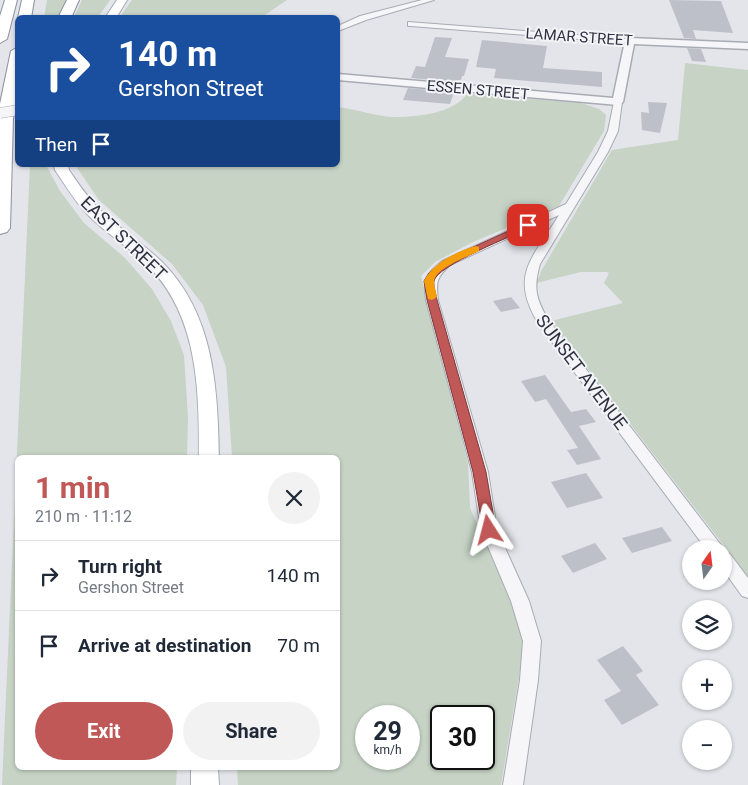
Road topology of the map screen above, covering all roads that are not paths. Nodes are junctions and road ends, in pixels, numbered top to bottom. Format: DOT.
graph roads {
  1 [pos="11,0"];
  2 [pos="28,0"];
  3 [pos="73,0"];
  4 [pos="122,0"];
  5 [pos="430,0"];
  6 [pos="25,15"];
  7 [pos="66,15"];
  8 [pos="112,15"];
  9 [pos="363,18"];
  10 [pos="340,24"];
  11 [pos="411,24"];
  12 [pos="340,28"];
  13 [pos="0,38"];
  14 [pos="630,42"];
  15 [pos="748,46"];
  16 [pos="15,67"];
  17 [pos="340,77"];
  18 [pos="618,102"];
  19 [pos="15,110"];
  20 [pos="0,112"];
  21 [pos="17,167"];
  22 [pos="61,167"];
  23 [pos="570,206"];
  24 [pos="0,228"];
  25 [pos="208,455"];
  26 [pos="709,540"];
  27 [pos="732,570"];
  28 [pos="748,591"];
  29 [pos="206,770"];
  30 [pos="205,785"];
  31 [pos="513,785"];
  1 -- 13 [label="highway"];
  2 -- 6 [label="highway"];
  3 -- 7 [label="highway"];
  4 -- 8 [label="main road"];
  5 -- 9 [label="street"];
  9 -- 10 [label="street"];
  9 -- 12 [label="street"];
  11 -- 14 [label="street, LAMAR STREET"];
  14 -- 15 [label="street, LAMAR STREET"];
  14 -- 18 [label="street, SUNSET AVENUE"];
  16 -- 24 [label="highway"];
  17 -- 18 [label="street, ESSEN STREET"];
  18 -- 23 [label="street, SUNSET AVENUE"];
  19 -- 20 [label="street, bridge"];
  21 -- 24 [label="highway"];
  22 -- 25 [label="main road, EAST STREET"];
  23 -- 26 [label="street, SUNSET AVENUE"];
  23 -- 31 [label="street"];
  27 -- 28 [label="street"];
  29 -- 30 [label="main road"];
}
